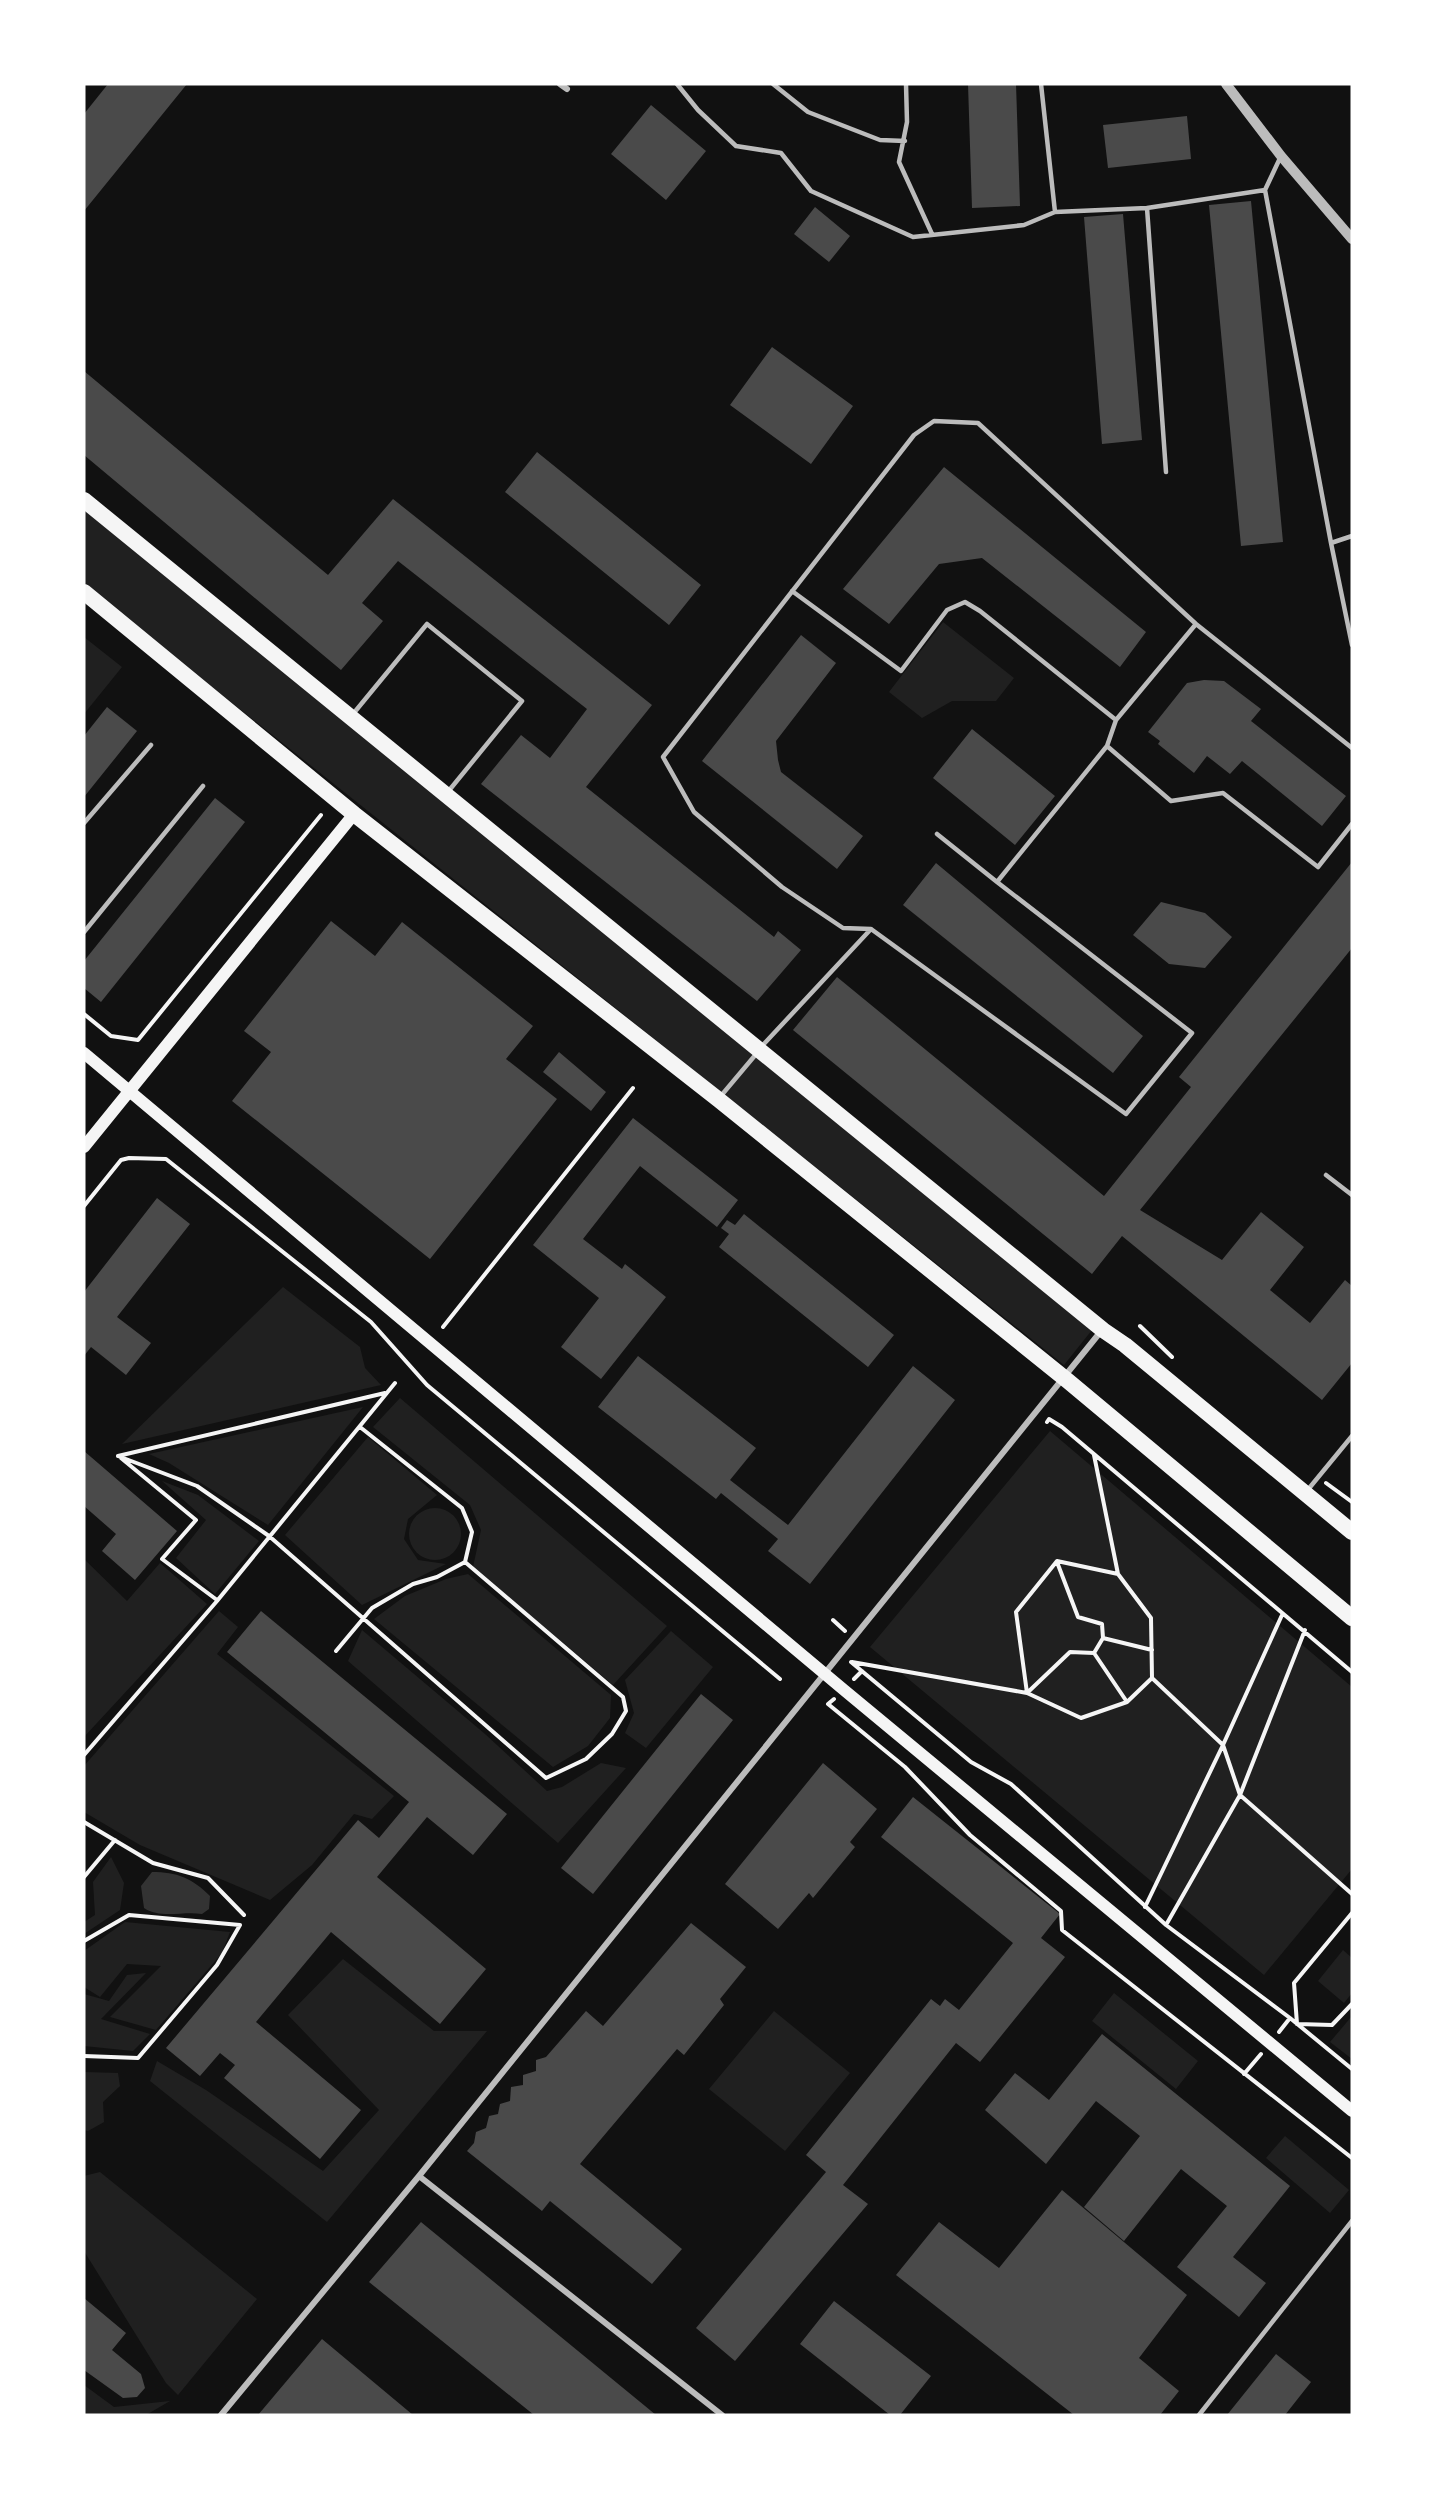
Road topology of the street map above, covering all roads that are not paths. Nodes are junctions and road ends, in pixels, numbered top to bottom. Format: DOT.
graph roads {
  1 [pos="560,84"];
  2 [pos="677,84"];
  3 [pos="773,84"];
  4 [pos="906,84"];
  5 [pos="1041,84"];
  6 [pos="1226,84"];
  7 [pos="567,89"];
  8 [pos="905,141"];
  9 [pos="1281,156"];
  10 [pos="1265,190"];
  11 [pos="1147,208"];
  12 [pos="1055,212"];
  13 [pos="932,234"];
  14 [pos="1352,238"];
  15 [pos="1166,472"];
  16 [pos="84,500"];
  17 [pos="1352,536"];
  18 [pos="1331,543"];
  19 [pos="792,591"];
  20 [pos="84,592"];
  21 [pos="1196,624"];
  22 [pos="1352,645"];
  23 [pos="351,717"];
  24 [pos="1116,720"];
  25 [pos="151,745"];
  26 [pos="1107,746"];
  27 [pos="1352,748"];
  28 [pos="203,786"];
  29 [pos="446,795"];
  30 [pos="354,814"];
  31 [pos="84,824"];
  32 [pos="1352,824"];
  33 [pos="937,834"];
  34 [pos="997,882"];
  35 [pos="871,929"];
  36 [pos="84,932"];
  37 [pos="759,1050"];
  38 [pos="84,1053"];
  39 [pos="130,1091"];
  40 [pos="719,1100"];
  41 [pos="84,1147"];
  42 [pos="1326,1175"];
  43 [pos="1352,1196"];
  44 [pos="1103,1330"];
  45 [pos="1063,1377"];
  46 [pos="1352,1436"];
  47 [pos="1304,1494"];
  48 [pos="1352,1532"];
  49 [pos="1352,1618"];
  50 [pos="824,1673"];
  51 [pos="1352,2111"];
  52 [pos="419,2175"];
  53 [pos="1352,2221"];
  54 [pos="221,2415"];
  55 [pos="722,2415"];
  56 [pos="1200,2415"];
  1 -- 7 [label="street"];
  2 -- 13 [label="lane"];
  3 -- 8 [label="lane"];
  4 -- 8 [label="lane"];
  5 -- 12 [label="lane"];
  6 -- 9 [label="street"];
  8 -- 13 [label="lane"];
  9 -- 10 [label="lane"];
  9 -- 14 [label="street"];
  10 -- 11 [label="lane"];
  10 -- 18 [label="lane"];
  11 -- 12 [label="lane"];
  11 -- 15 [label="lane"];
  12 -- 13 [label="lane"];
  16 -- 23 [label="highway"];
  17 -- 18 [label="lane"];
  18 -- 22 [label="lane"];
  19 -- 21 [label="lane"];
  19 -- 24 [label="lane"];
  19 -- 35 [label="lane"];
  20 -- 30 [label="highway"];
  21 -- 24 [label="lane"];
  21 -- 27 [label="lane"];
  23 -- 29 [label="highway"];
  23 -- 29 [label="lane"];
  24 -- 26 [label="lane"];
  25 -- 31 [label="lane"];
  26 -- 32 [label="lane"];
  26 -- 34 [label="lane"];
  28 -- 36 [label="lane"];
  29 -- 37 [label="highway"];
  30 -- 39 [label="main road"];
  30 -- 40 [label="highway"];
  33 -- 34 [label="lane"];
  34 -- 35 [label="lane"];
  35 -- 37 [label="lane"];
  37 -- 40 [label="lane"];
  37 -- 44 [label="highway"];
  38 -- 39 [label="main road"];
  39 -- 41 [label="main road"];
  39 -- 50 [label="main road"];
  40 -- 45 [label="highway"];
  42 -- 43 [label="lane"];
  44 -- 45 [label="street"];
  44 -- 47 [label="highway"];
  45 -- 49 [label="highway"];
  45 -- 50 [label="street"];
  46 -- 47 [label="lane"];
  47 -- 48 [label="highway"];
  50 -- 51 [label="main road"];
  50 -- 52 [label="street"];
  52 -- 54 [label="street"];
  52 -- 55 [label="street"];
  53 -- 56 [label="lane"];
}
